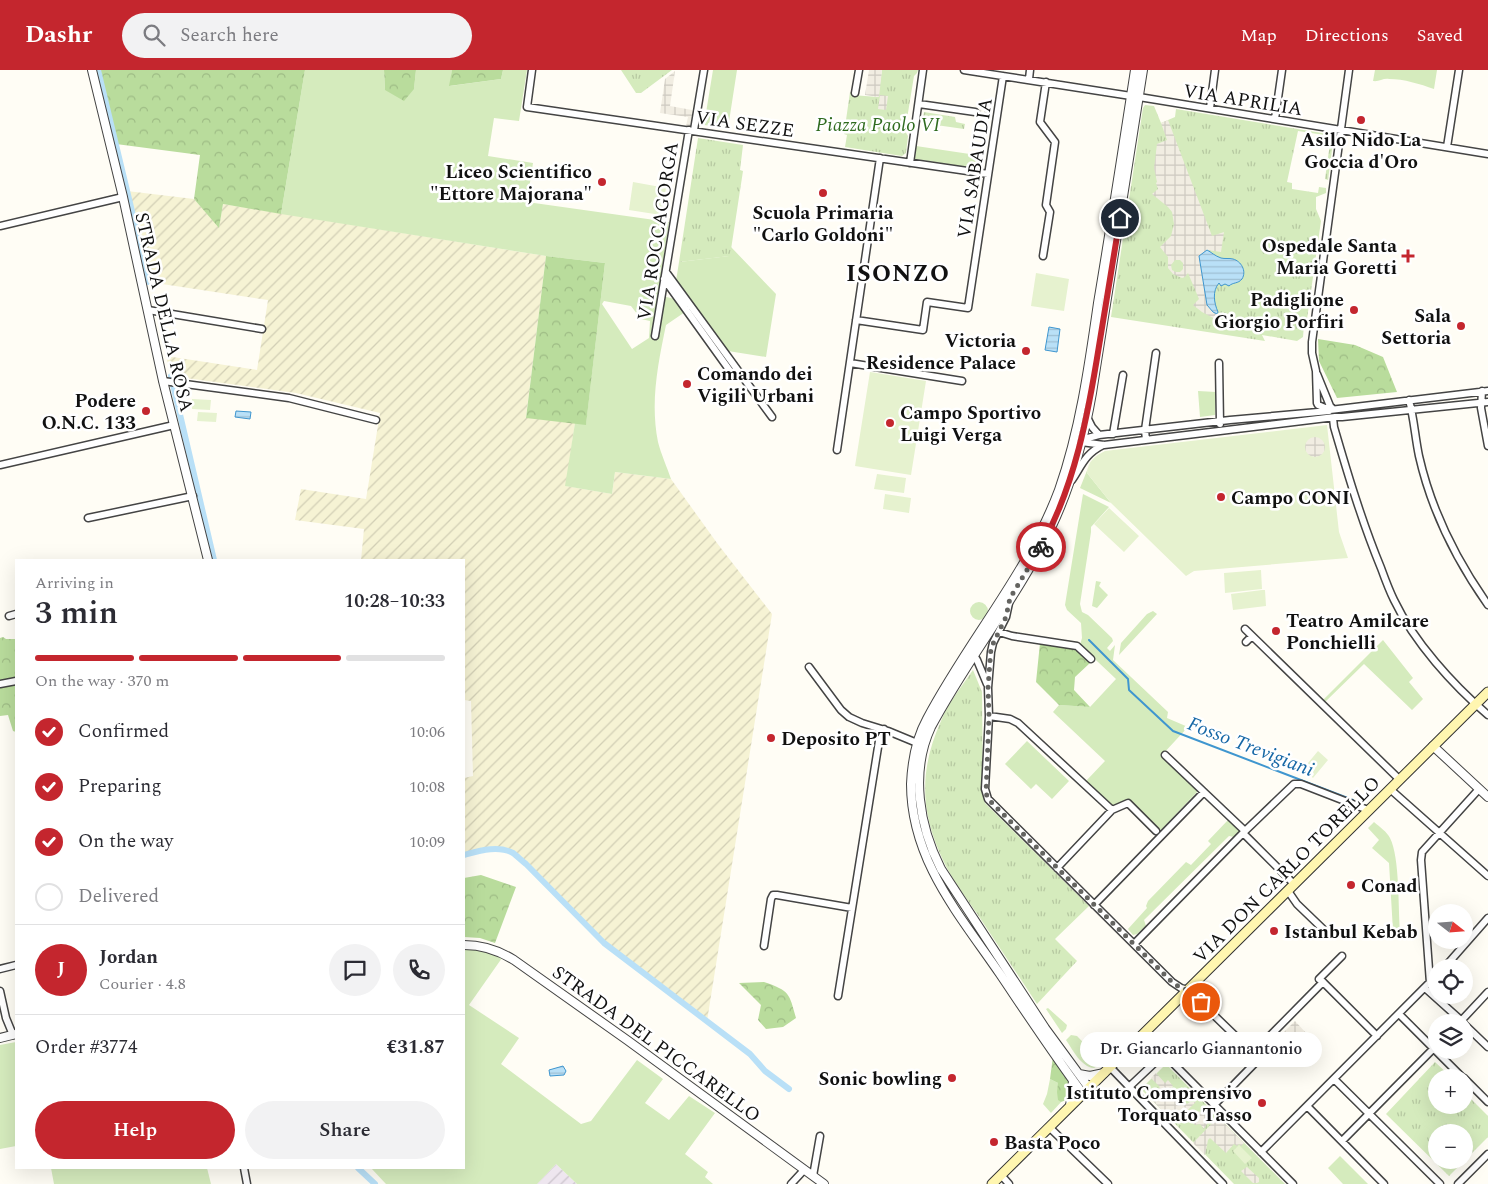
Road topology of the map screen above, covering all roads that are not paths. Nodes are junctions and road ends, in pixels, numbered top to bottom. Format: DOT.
graph roads {
  1 [pos="92,70"];
  2 [pos="532,70"];
  3 [pos="704,70"];
  4 [pos="859,70"];
  5 [pos="924,70"];
  6 [pos="964,70"];
  7 [pos="1030,70"];
  8 [pos="1135,70"];
  9 [pos="1143,70"];
  10 [pos="1215,70"];
  11 [pos="1282,70"];
  12 [pos="1350,70"];
  13 [pos="1460,70"];
  14 [pos="1003,76"];
  15 [pos="1029,79"];
  16 [pos="1046,82"];
  17 [pos="855,93"];
  18 [pos="1135,96"];
  19 [pos="919,104"];
  20 [pos="1210,108"];
  21 [pos="975,112"];
  22 [pos="988,114"];
  23 [pos="997,116"];
  24 [pos="1275,119"];
  25 [pos="691,130"];
  26 [pos="1342,130"];
  27 [pos="1447,147"];
  28 [pos="1488,154"];
  29 [pos="880,158"];
  30 [pos="910,163"];
  31 [pos="988,174"];
  32 [pos="123,197"];
  33 [pos="0,226"];
  34 [pos="1043,256"];
  35 [pos="665,275"];
  36 [pos="148,310"];
  37 [pos="856,320"];
  38 [pos="262,329"];
  39 [pos="655,336"];
  40 [pos="1156,352"];
  41 [pos="1219,362"];
  42 [pos="850,363"];
  43 [pos="1316,371"];
  44 [pos="1123,375"];
  45 [pos="163,381"];
  46 [pos="962,381"];
  47 [pos="1485,391"];
  48 [pos="1408,400"];
  49 [pos="1484,402"];
  50 [pos="1331,410"];
  51 [pos="1412,410"];
  52 [pos="772,417"];
  53 [pos="1087,417"];
  54 [pos="1333,417"];
  55 [pos="376,420"];
  56 [pos="1220,421"];
  57 [pos="174,425"];
  58 [pos="1145,430"];
  59 [pos="1221,431"];
  60 [pos="1113,434"];
  61 [pos="1099,435"];
  62 [pos="1146,440"];
  63 [pos="1077,442"];
  64 [pos="1104,445"];
  65 [pos="1488,446"];
  66 [pos="837,450"];
  67 [pos="0,465"];
  68 [pos="1069,484"];
  69 [pos="193,496"];
  70 [pos="88,518"];
  71 [pos="208,559"];
  72 [pos="1010,598"];
  73 [pos="1488,605"];
  74 [pos="15,614"];
  75 [pos="9,616"];
  76 [pos="1245,629"];
  77 [pos="999,632"];
  78 [pos="1252,636"];
  79 [pos="1246,642"];
  80 [pos="972,652"];
  81 [pos="1091,659"];
  82 [pos="809,667"];
  83 [pos="15,681"];
  84 [pos="0,684"];
  85 [pos="988,688"];
  86 [pos="1488,692"];
  87 [pos="1475,704"];
  88 [pos="1488,715"];
  89 [pos="989,716"];
  90 [pos="884,730"];
  91 [pos="917,743"];
  92 [pos="1432,746"];
  93 [pos="1164,755"];
  94 [pos="1399,780"];
  95 [pos="1390,789"];
  96 [pos="1479,789"];
  97 [pos="1204,792"];
  98 [pos="1488,797"];
  99 [pos="1112,810"];
  100 [pos="1368,810"];
  101 [pos="1156,831"];
  102 [pos="1244,832"];
  103 [pos="1439,832"];
  104 [pos="1057,868"];
  105 [pos="1488,876"];
  106 [pos="1290,888"];
  107 [pos="1094,905"];
  108 [pos="852,908"];
  109 [pos="1488,918"];
  110 [pos="1323,929"];
  111 [pos="1134,944"];
  112 [pos="465,945"];
  113 [pos="764,946"];
  114 [pos="1342,956"];
  115 [pos="1452,959"];
  116 [pos="15,966"];
  117 [pos="0,969"];
  118 [pos="1172,982"];
  119 [pos="1323,982"];
  120 [pos="1428,985"];
  121 [pos="1188,990"];
  122 [pos="0,991"];
  123 [pos="1488,992"];
  124 [pos="838,996"];
  125 [pos="1177,1000"];
  126 [pos="1445,1004"];
  127 [pos="1399,1014"];
  128 [pos="1455,1014"];
  129 [pos="1469,1014"];
  130 [pos="1473,1032"];
  131 [pos="1144,1034"];
  132 [pos="15,1035"];
  133 [pos="1377,1036"];
  134 [pos="0,1038"];
  135 [pos="1428,1041"];
  136 [pos="1488,1046"];
  137 [pos="1253,1053"];
  138 [pos="1164,1054"];
  139 [pos="1428,1054"];
  140 [pos="1446,1059"];
  141 [pos="1456,1069"];
  142 [pos="1107,1070"];
  143 [pos="1079,1074"];
  144 [pos="1334,1079"];
  145 [pos="1073,1081"];
  146 [pos="1473,1087"];
  147 [pos="1129,1088"];
  148 [pos="1086,1091"];
  149 [pos="1488,1102"];
  150 [pos="1214,1104"];
  151 [pos="1070,1106"];
  152 [pos="1307,1106"];
  153 [pos="1369,1114"];
  154 [pos="1050,1127"];
  155 [pos="820,1136"];
  156 [pos="1342,1141"];
  157 [pos="1261,1152"];
  158 [pos="1488,1154"];
  159 [pos="244,1169"];
  160 [pos="804,1170"];
  161 [pos="813,1176"];
  162 [pos="1000,1176"];
  163 [pos="248,1184"];
  164 [pos="791,1184"];
  165 [pos="824,1184"];
  166 [pos="992,1184"];
  167 [pos="1009,1184"];
  168 [pos="1108,1184"];
  169 [pos="1223,1184"];
  170 [pos="1294,1184"];
  171 [pos="1384,1184"];
  172 [pos="1440,1184"];
  173 [pos="1458,1184"];
  1 -- 32 [label="street, STRADA DELLA ROSA"];
  2 -- 25 [label="street, VIA SEZZE"];
  3 -- 25 [label="street, VIA ROCCAGORGA"];
  4 -- 17 [label="street"];
  5 -- 19 [label="street"];
  6 -- 14 [label="street, VIA APRILIA"];
  7 -- 15 [label="street"];
  8 -- 18 [label="street"];
  9 -- 18 [label="street"];
  10 -- 20 [label="street"];
  11 -- 24 [label="street"];
  12 -- 26 [label="street"];
  13 -- 27 [label="street"];
  14 -- 15 [label="street, VIA APRILIA"];
  14 -- 23 [label="street, VIA SABAUDIA"];
  15 -- 16 [label="street, VIA APRILIA"];
  16 -- 18 [label="street, VIA APRILIA"];
  16 -- 34 [label="street"];
  18 -- 20 [label="street, VIA APRILIA"];
  18 -- 53 [label="street"];
  18 -- 63 [label="street"];
  19 -- 21 [label="street"];
  19 -- 30 [label="street"];
  20 -- 24 [label="street, VIA APRILIA"];
  22 -- 23 [label="street"];
  23 -- 31 [label="street, VIA SABAUDIA"];
  24 -- 26 [label="street, VIA APRILIA"];
  25 -- 29 [label="street, VIA SEZZE"];
  25 -- 35 [label="street, VIA ROCCAGORGA"];
  26 -- 27 [label="street, VIA APRILIA"];
  26 -- 43 [label="street"];
  27 -- 28 [label="street, VIA APRILIA"];
  29 -- 30 [label="street, VIA SEZZE"];
  29 -- 37 [label="street"];
  30 -- 31 [label="street, VIA SEZZE"];
  31 -- 37 [label="street, VIA SABAUDIA"];
  32 -- 33 [label="street"];
  32 -- 36 [label="street, STRADA DELLA ROSA"];
  35 -- 39 [label="street, VIA ROCCAGORGA"];
  35 -- 52 [label="street"];
  36 -- 38 [label="street"];
  36 -- 45 [label="street, STRADA DELLA ROSA"];
  37 -- 42 [label="street"];
  40 -- 58 [label="street"];
  41 -- 56 [label="street"];
  42 -- 46 [label="street"];
  42 -- 66 [label="street"];
  43 -- 50 [label="street"];
  43 -- 50 [label="street"];
  44 -- 60 [label="street"];
  45 -- 55 [label="street"];
  45 -- 57 [label="street, STRADA DELLA ROSA"];
  47 -- 48 [label="street"];
  47 -- 49 [label="street"];
  48 -- 50 [label="street"];
  48 -- 51 [label="street"];
  49 -- 51 [label="street"];
  49 -- 65 [label="street"];
  50 -- 54 [label="street"];
  50 -- 56 [label="street"];
  51 -- 54 [label="street"];
  51 -- 73 [label="street"];
  53 -- 61 [label="street"];
  53 -- 63 [label="street"];
  54 -- 59 [label="street"];
  54 -- 87 [label="street"];
  56 -- 58 [label="street"];
  56 -- 59 [label="street"];
  57 -- 67 [label="street"];
  57 -- 69 [label="street, STRADA DELLA ROSA"];
  58 -- 60 [label="street"];
  58 -- 62 [label="street"];
  59 -- 62 [label="street"];
  60 -- 61 [label="street"];
  61 -- 63 [label="street"];
  62 -- 64 [label="street"];
  63 -- 64 [label="street"];
  63 -- 68 [label="street"];
  63 -- 80 [label="street"];
  64 -- 68 [label="street"];
  68 -- 72 [label="street"];
  69 -- 70 [label="street"];
  69 -- 71 [label="street, STRADA DELLA ROSA"];
  72 -- 77 [label="street"];
  72 -- 80 [label="street"];
  74 -- 75 [label="street"];
  76 -- 78 [label="street"];
  77 -- 81 [label="street"];
  77 -- 85 [label="street"];
  78 -- 79 [label="street"];
  78 -- 94 [label="street"];
  80 -- 85 [label="street"];
  80 -- 91 [label="street"];
  80 -- 143 [label="street"];
  82 -- 90 [label="street"];
  83 -- 84 [label="street"];
  85 -- 89 [label="street"];
  86 -- 87 [label="main road, VIA DON CARLO TORELLO"];
  87 -- 88 [label="street"];
  87 -- 92 [label="main road, VIA DON CARLO TORELLO"];
  89 -- 99 [label="street"];
  89 -- 104 [label="street"];
  90 -- 91 [label="street"];
  90 -- 108 [label="street"];
  91 -- 145 [label="street"];
  92 -- 94 [label="main road, VIA DON CARLO TORELLO"];
  92 -- 96 [label="street"];
  93 -- 97 [label="street"];
  94 -- 95 [label="main road, VIA DON CARLO TORELLO"];
  95 -- 100 [label="main road, VIA DON CARLO TORELLO"];
  95 -- 103 [label="street"];
  96 -- 98 [label="street"];
  96 -- 103 [label="street"];
  97 -- 102 [label="street"];
  97 -- 107 [label="street"];
  99 -- 101 [label="street"];
  99 -- 104 [label="street"];
  100 -- 102 [label="street"];
  100 -- 106 [label="main road, VIA DON CARLO TORELLO"];
  102 -- 106 [label="street"];
  102 -- 111 [label="street"];
  103 -- 105 [label="street"];
  103 -- 120 [label="street"];
  104 -- 107 [label="street"];
  106 -- 110 [label="street"];
  106 -- 121 [label="main road, VIA DON CARLO TORELLO"];
  107 -- 111 [label="street"];
  108 -- 113 [label="street"];
  108 -- 124 [label="street"];
  109 -- 115 [label="street"];
  111 -- 118 [label="street"];
  112 -- 160 [label="street, STRADA DEL PICCARELLO"];
  114 -- 119 [label="street"];
  116 -- 117 [label="street"];
  118 -- 121 [label="street"];
  118 -- 125 [label="street"];
  119 -- 133 [label="street"];
  119 -- 137 [label="street"];
  120 -- 127 [label="street"];
  121 -- 125 [label="main road, VIA DON CARLO TORELLO"];
  121 -- 137 [label="street"];
  122 -- 132 [label="street"];
  123 -- 129 [label="street"];
  125 -- 131 [label="main road, VIA DON CARLO TORELLO"];
  126 -- 128 [label="street"];
  127 -- 133 [label="street"];
  127 -- 135 [label="street"];
  130 -- 136 [label="street"];
  131 -- 138 [label="street"];
  131 -- 142 [label="main road, VIA DON CARLO TORELLO"];
  132 -- 134 [label="street"];
  133 -- 144 [label="street"];
  137 -- 150 [label="street"];
  138 -- 147 [label="street"];
  138 -- 150 [label="street"];
  139 -- 153 [label="street"];
  140 -- 141 [label="street"];
  142 -- 143 [label="street"];
  142 -- 147 [label="street"];
  142 -- 148 [label="main road, VIA DON CARLO TORELLO"];
  143 -- 148 [label="street"];
  144 -- 152 [label="street"];
  144 -- 153 [label="street"];
  145 -- 148 [label="street"];
  145 -- 151 [label="street"];
  146 -- 149 [label="street"];
  147 -- 169 [label="street"];
  148 -- 151 [label="main road, VIA DON CARLO TORELLO"];
  150 -- 157 [label="street"];
  151 -- 154 [label="main road, VIA DON CARLO TORELLO"];
  152 -- 156 [label="street"];
  152 -- 157 [label="street"];
  153 -- 156 [label="street"];
  153 -- 172 [label="street"];
  154 -- 162 [label="main road, VIA DON CARLO TORELLO"];
  154 -- 168 [label="street"];
  155 -- 161 [label="street"];
  156 -- 171 [label="street"];
  157 -- 170 [label="street"];
  158 -- 173 [label="street"];
  159 -- 163 [label="street"];
  160 -- 161 [label="street, STRADA DEL PICCARELLO"];
  160 -- 164 [label="street"];
  161 -- 165 [label="street, STRADA DEL PICCARELLO"];
  162 -- 166 [label="main road, VIA DON CARLO TORELLO"];
  162 -- 167 [label="street"];
}
